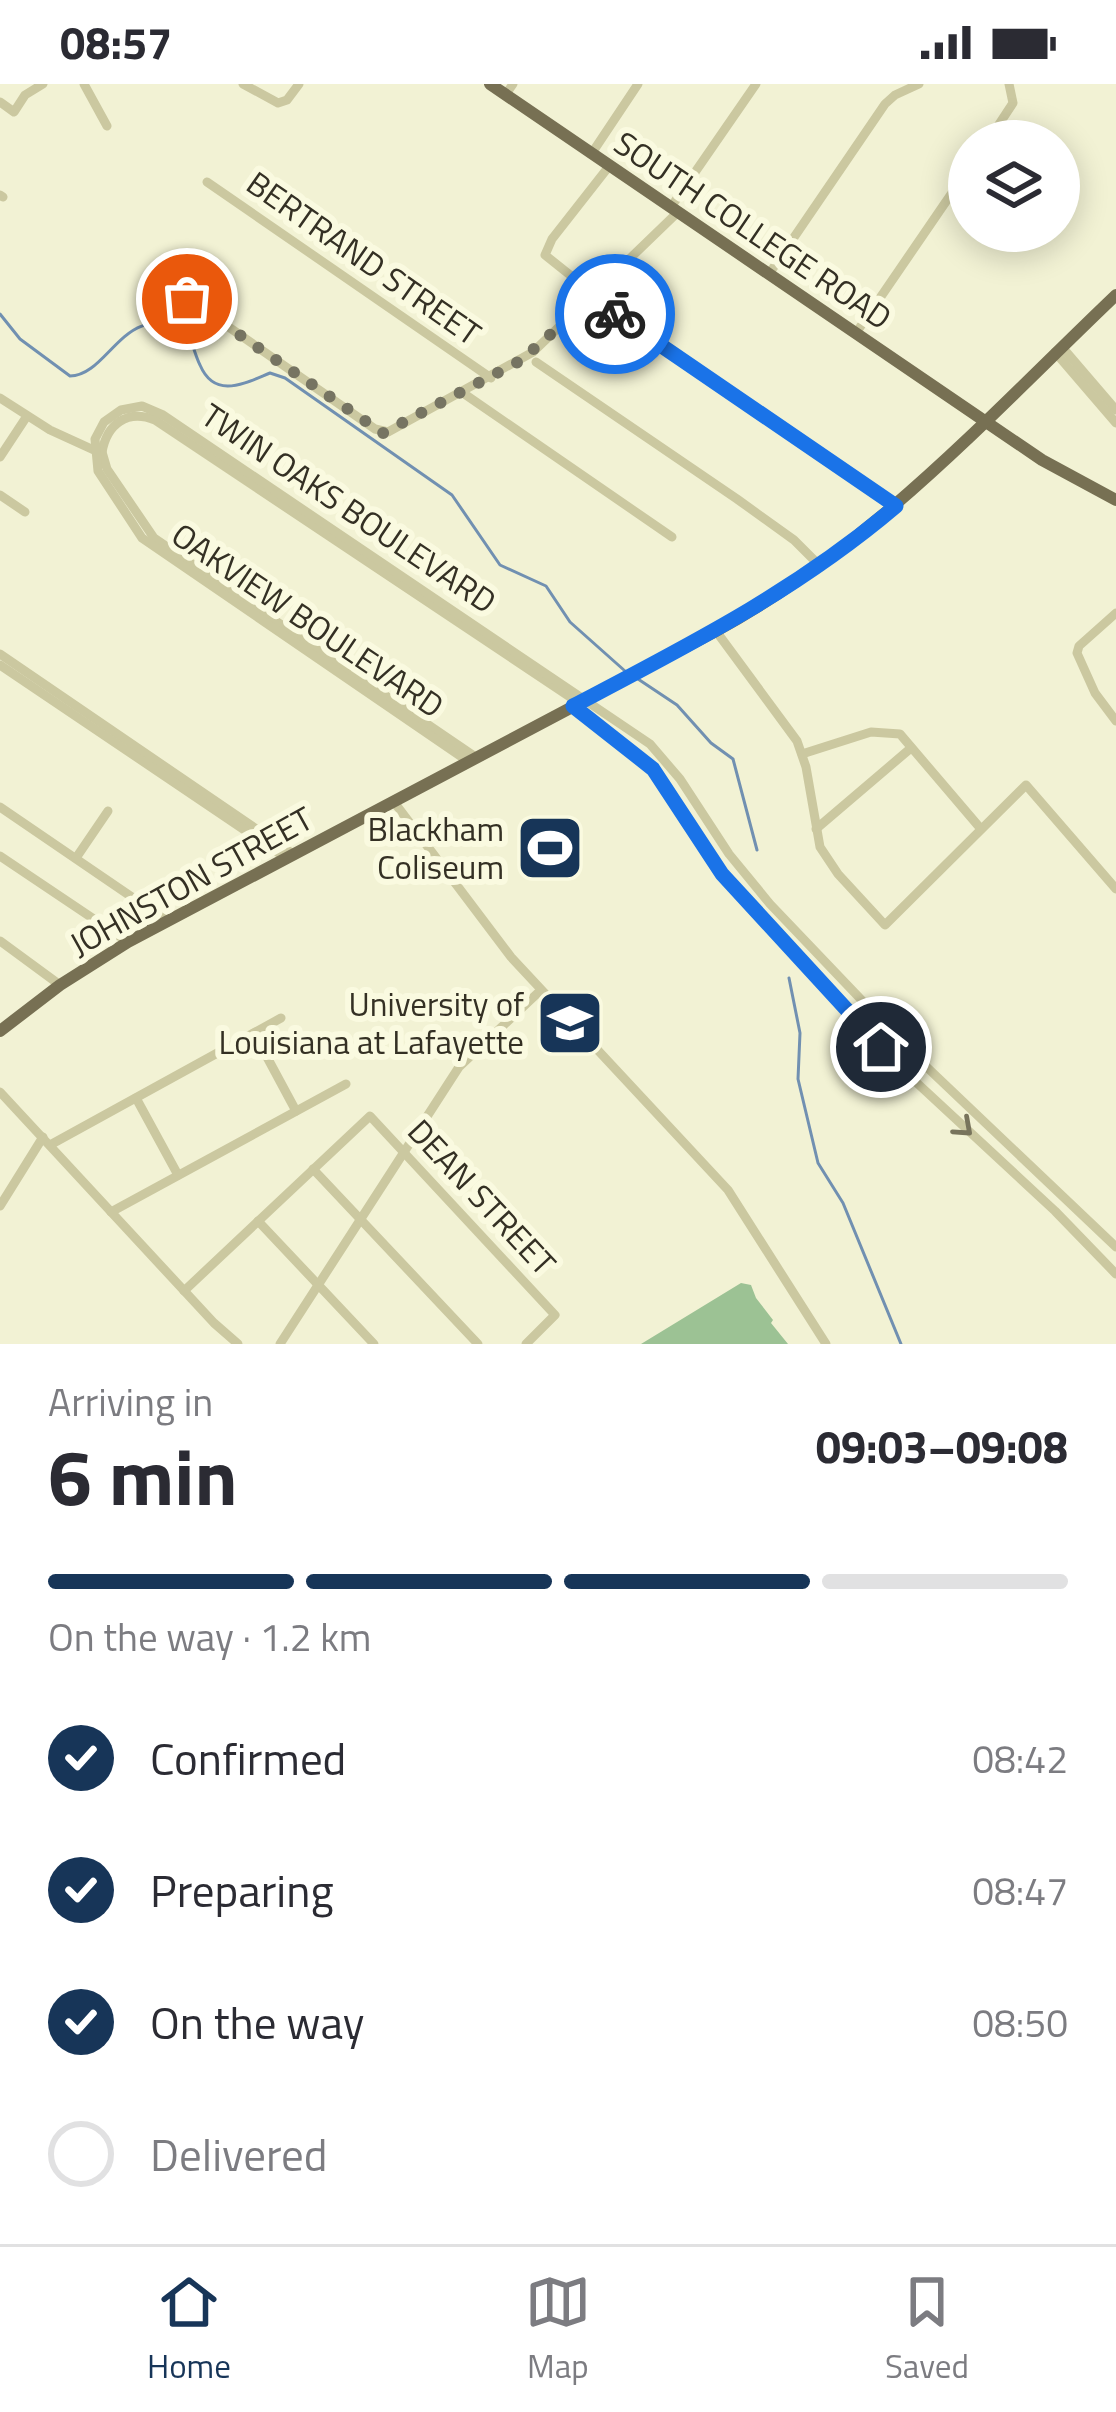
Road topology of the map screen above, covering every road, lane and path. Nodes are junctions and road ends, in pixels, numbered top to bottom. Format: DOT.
graph roads {
  1 [pos="43,84"];
  2 [pos="84,84"];
  3 [pos="243,84"];
  4 [pos="299,84"];
  5 [pos="490,84"];
  6 [pos="638,84"];
  7 [pos="756,84"];
  8 [pos="919,84"];
  9 [pos="1009,84"];
  10 [pos="510,89"];
  11 [pos="0,102"];
  12 [pos="1002,120"];
  13 [pos="106,126"];
  14 [pos="592,153"];
  15 [pos="610,165"];
  16 [pos="207,182"];
  17 [pos="948,199"];
  18 [pos="675,209"];
  19 [pos="769,274"];
  20 [pos="174,293"];
  21 [pos="1116,295"];
  22 [pos="594,297"];
  23 [pos="856,333"];
  24 [pos="1059,349"];
  25 [pos="536,362"];
  26 [pos="491,378"];
  27 [pos="463,393"];
  28 [pos="0,398"];
  29 [pos="1116,410"];
  30 [pos="27,416"];
  31 [pos="986,419"];
  32 [pos="1116,423"];
  33 [pos="98,452"];
  34 [pos="0,457"];
  35 [pos="0,495"];
  36 [pos="1116,500"];
  37 [pos="896,506"];
  38 [pos="25,512"];
  39 [pos="672,536"];
  40 [pos="821,567"];
  41 [pos="1116,613"];
  42 [pos="716,631"];
  43 [pos="0,654"];
  44 [pos="0,665"];
  45 [pos="27,678"];
  46 [pos="580,703"];
  47 [pos="1116,722"];
  48 [pos="911,748"];
  49 [pos="802,754"];
  50 [pos="473,760"];
  51 [pos="394,802"];
  52 [pos="0,807"];
  53 [pos="108,812"];
  54 [pos="816,829"];
  55 [pos="981,829"];
  56 [pos="0,856"];
  57 [pos="290,856"];
  58 [pos="76,858"];
  59 [pos="757,889"];
  60 [pos="1116,889"];
  61 [pos="745,899"];
  62 [pos="167,921"];
  63 [pos="0,941"];
  64 [pos="128,942"];
  65 [pos="60,985"];
  66 [pos="542,990"];
  67 [pos="280,1018"];
  68 [pos="0,1031"];
  69 [pos="254,1033"];
  70 [pos="894,1034"];
  71 [pos="881,1047"];
  72 [pos="346,1084"];
  73 [pos="0,1092"];
  74 [pos="136,1098"];
  75 [pos="296,1111"];
  76 [pos="46,1141"];
  77 [pos="403,1152"];
  78 [pos="314,1169"];
  79 [pos="178,1175"];
  80 [pos="0,1206"];
  81 [pos="111,1212"];
  82 [pos="361,1219"];
  83 [pos="258,1221"];
  84 [pos="1116,1247"];
  85 [pos="1116,1274"];
  86 [pos="318,1285"];
  87 [pos="184,1292"];
  88 [pos="238,1344"];
  89 [pos="280,1344"];
  90 [pos="374,1344"];
  91 [pos="478,1344"];
  92 [pos="526,1344"];
  93 [pos="826,1344"];
  1 -- 11 [label="street"];
  2 -- 13 [label="street"];
  3 -- 4 [label="street"];
  5 -- 10 [label="main road, SOUTH COLLEGE ROAD"];
  6 -- 14 [label="street"];
  7 -- 18 [label="street"];
  8 -- 19 [label="street"];
  9 -- 12 [label="street"];
  10 -- 14 [label="main road, SOUTH COLLEGE ROAD"];
  14 -- 15 [label="main road, SOUTH COLLEGE ROAD"];
  15 -- 18 [label="main road, SOUTH COLLEGE ROAD"];
  15 -- 22 [label="street"];
  16 -- 26 [label="street, BERTRAND STREET"];
  17 -- 23 [label="street"];
  18 -- 19 [label="main road, SOUTH COLLEGE ROAD"];
  18 -- 22 [label="street"];
  19 -- 23 [label="main road, SOUTH COLLEGE ROAD"];
  20 -- 27 [label="street"];
  21 -- 24 [label="main road, JOHNSTON STREET"];
  22 -- 26 [label="street"];
  22 -- 37 [label="street"];
  23 -- 31 [label="main road, SOUTH COLLEGE ROAD"];
  24 -- 29 [label="street"];
  24 -- 31 [label="main road, JOHNSTON STREET"];
  24 -- 32 [label="street"];
  25 -- 40 [label="street"];
  26 -- 27 [label="street"];
  27 -- 39 [label="street"];
  28 -- 30 [label="street"];
  30 -- 33 [label="street"];
  30 -- 34 [label="street"];
  31 -- 36 [label="main road, SOUTH COLLEGE ROAD"];
  31 -- 37 [label="main road, JOHNSTON STREET"];
  33 -- 46 [label="street, TWIN OAKS BOULEVARD"];
  33 -- 50 [label="street, OAKVIEW BOULEVARD"];
  35 -- 38 [label="street"];
  37 -- 40 [label="main road, JOHNSTON STREET"];
  40 -- 42 [label="main road, JOHNSTON STREET"];
  41 -- 47 [label="street"];
  42 -- 46 [label="main road, JOHNSTON STREET"];
  42 -- 49 [label="street"];
  43 -- 45 [label="street"];
  44 -- 45 [label="street"];
  45 -- 57 [label="street"];
  46 -- 50 [label="main road, JOHNSTON STREET"];
  46 -- 59 [label="street"];
  46 -- 61 [label="street"];
  48 -- 49 [label="street"];
  48 -- 54 [label="street"];
  48 -- 55 [label="street"];
  49 -- 54 [label="street"];
  50 -- 51 [label="main road, JOHNSTON STREET"];
  51 -- 57 [label="main road, JOHNSTON STREET"];
  51 -- 66 [label="street"];
  52 -- 58 [label="street"];
  53 -- 58 [label="street"];
  54 -- 55 [label="street"];
  55 -- 60 [label="street"];
  56 -- 64 [label="street"];
  57 -- 62 [label="main road, JOHNSTON STREET"];
  58 -- 62 [label="street"];
  59 -- 61 [label="street"];
  59 -- 70 [label="street"];
  61 -- 71 [label="street"];
  62 -- 64 [label="main road, JOHNSTON STREET"];
  63 -- 65 [label="street"];
  64 -- 65 [label="main road, JOHNSTON STREET"];
  65 -- 68 [label="main road, JOHNSTON STREET"];
  66 -- 77 [label="street"];
  66 -- 93 [label="street"];
  67 -- 69 [label="street"];
  69 -- 74 [label="street"];
  69 -- 75 [label="street"];
  70 -- 71 [label="street"];
  70 -- 84 [label="street"];
  71 -- 85 [label="street, one-way"];
  72 -- 75 [label="street"];
  73 -- 76 [label="street"];
  74 -- 76 [label="street"];
  74 -- 79 [label="street"];
  75 -- 79 [label="street"];
  76 -- 80 [label="street"];
  76 -- 81 [label="street"];
  77 -- 78 [label="street, DEAN STREET"];
  77 -- 82 [label="street"];
  77 -- 92 [label="street, DEAN STREET"];
  78 -- 82 [label="street"];
  78 -- 83 [label="street"];
  79 -- 81 [label="street"];
  81 -- 87 [label="street"];
  82 -- 86 [label="street"];
  82 -- 91 [label="street"];
  83 -- 86 [label="street"];
  83 -- 87 [label="street"];
  86 -- 89 [label="street"];
  86 -- 90 [label="street"];
  87 -- 88 [label="street"];
}
